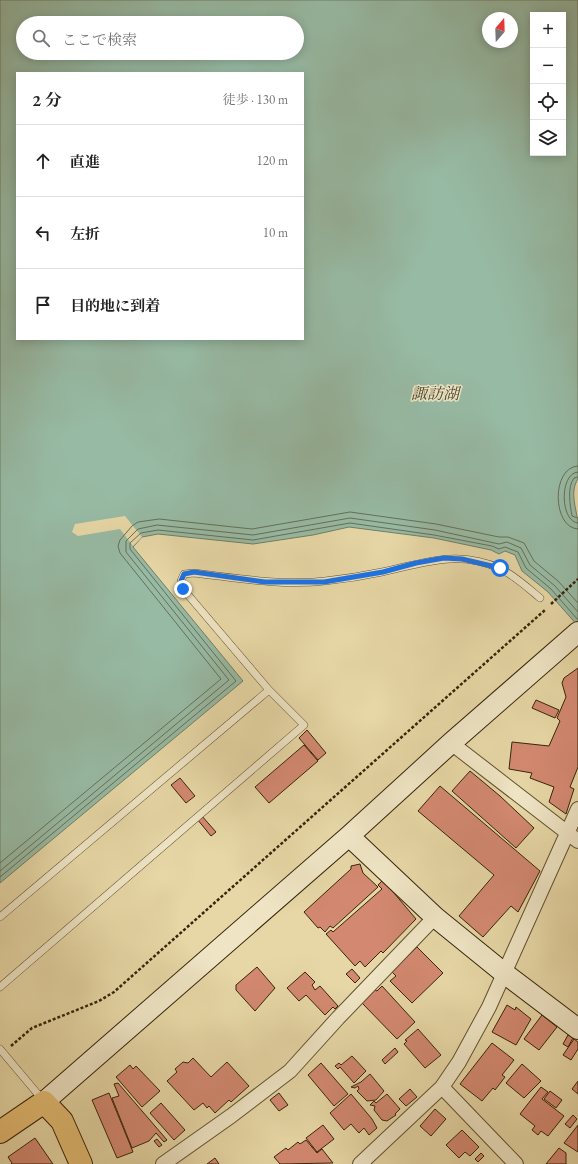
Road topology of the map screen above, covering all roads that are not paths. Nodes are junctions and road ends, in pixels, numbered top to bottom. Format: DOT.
graph roads {
  1 [pos="540,598"];
  2 [pos="576,638"];
  3 [pos="269,690"];
  4 [pos="451,742"];
  5 [pos="578,809"];
  6 [pos="349,836"];
  7 [pos="573,837"];
  8 [pos="0,917"];
  9 [pos="435,917"];
  10 [pos="504,973"];
  11 [pos="0,987"];
  12 [pos="578,1029"];
  13 [pos="1,1051"];
  14 [pos="442,1087"];
  15 [pos="44,1102"];
  16 [pos="0,1132"];
  17 [pos="375,1160"];
  18 [pos="81,1164"];
  19 [pos="163,1164"];
  20 [pos="360,1164"];
  21 [pos="516,1164"];
  1 -- 3 [label="lane"];
  2 -- 4 [label="street"];
  3 -- 8 [label="lane"];
  3 -- 11 [label="lane"];
  4 -- 6 [label="street"];
  4 -- 7 [label="street"];
  5 -- 7 [label="street"];
  6 -- 9 [label="street"];
  6 -- 15 [label="street"];
  7 -- 10 [label="street"];
  9 -- 10 [label="street"];
  9 -- 19 [label="street"];
  10 -- 12 [label="street"];
  10 -- 14 [label="street"];
  13 -- 15 [label="lane"];
  14 -- 17 [label="street"];
  14 -- 21 [label="street"];
  15 -- 16 [label="main road"];
  15 -- 18 [label="main road"];
  17 -- 20 [label="street"];
}
